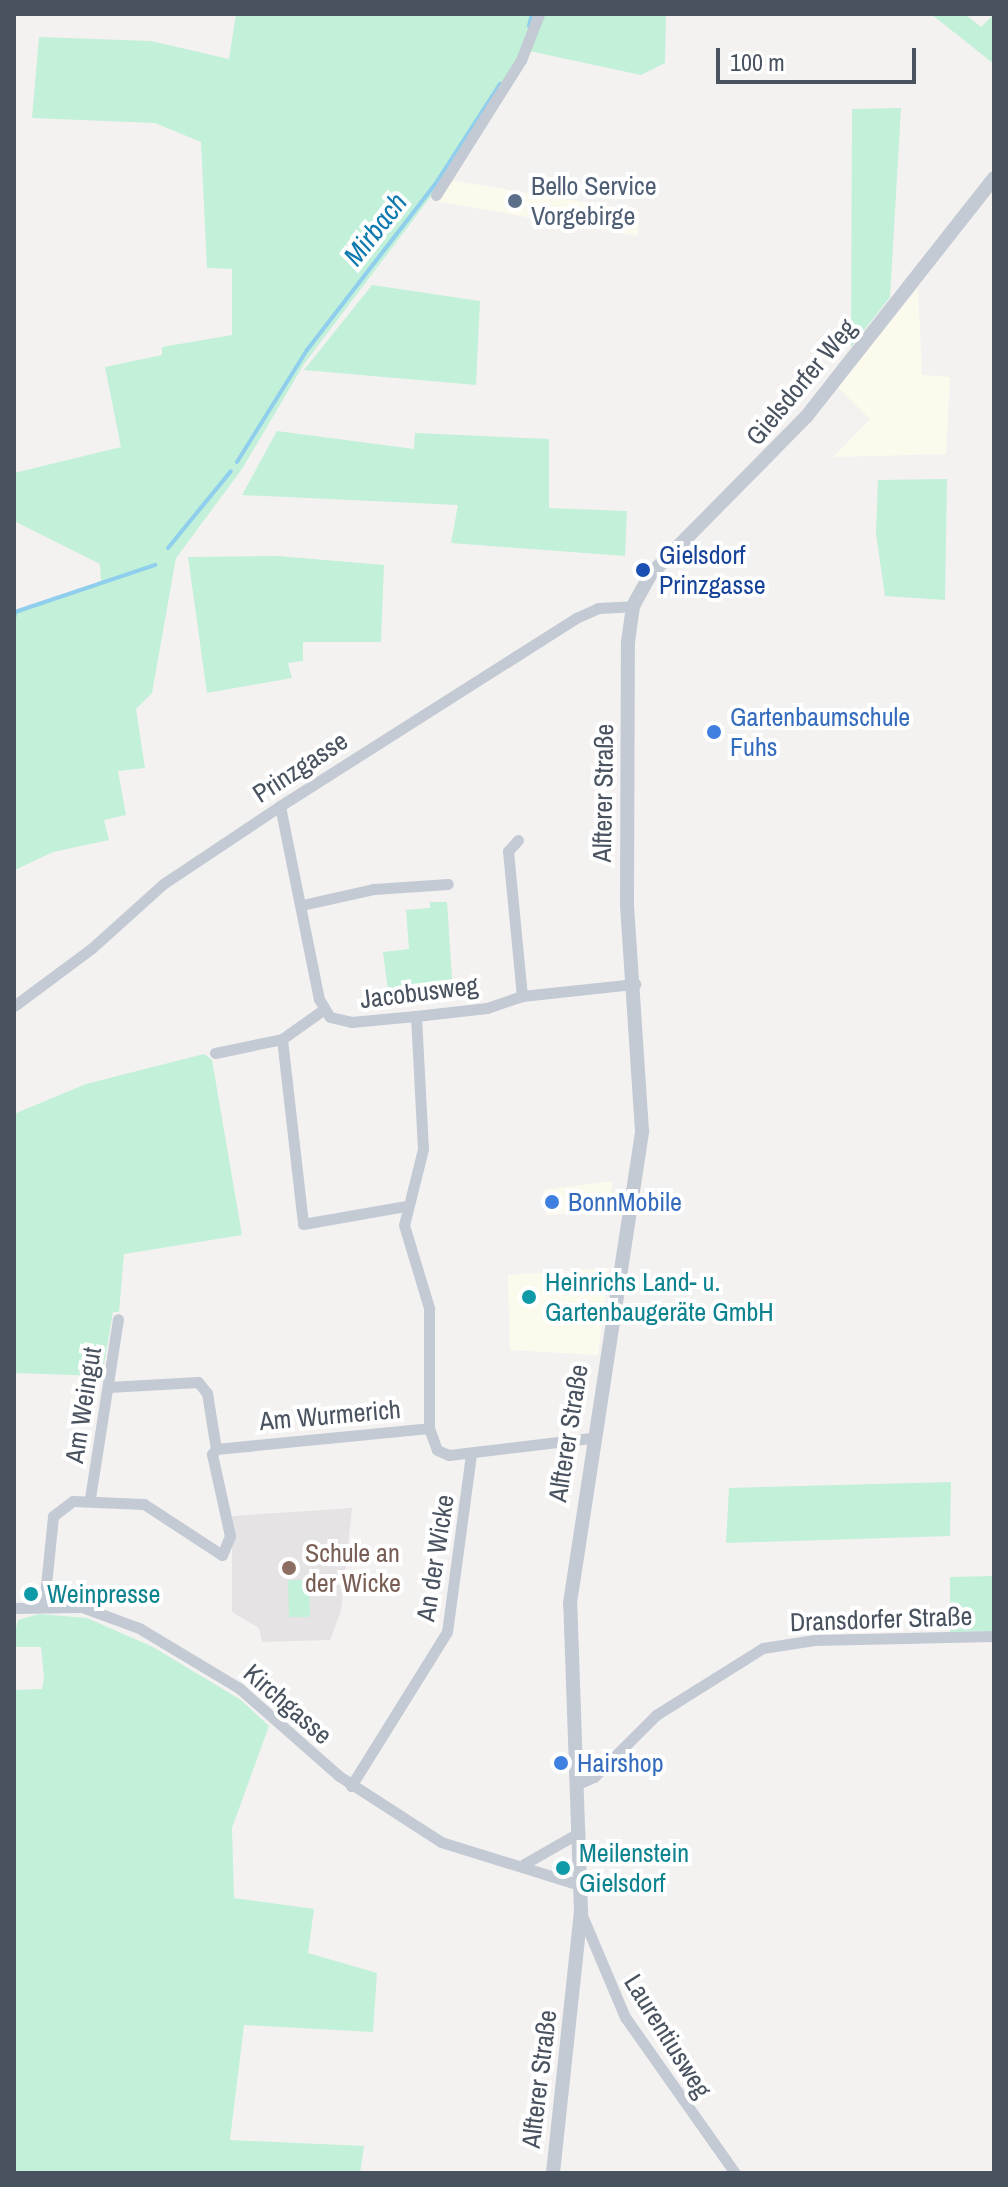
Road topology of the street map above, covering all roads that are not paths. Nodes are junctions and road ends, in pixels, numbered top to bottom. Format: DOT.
graph roads {
  1 [pos="539,14"];
  2 [pos="994,178"];
  3 [pos="436,195"];
  4 [pos="633,606"];
  5 [pos="280,806"];
  6 [pos="518,840"];
  7 [pos="448,884"];
  8 [pos="302,905"];
  9 [pos="635,984"];
  10 [pos="522,996"];
  11 [pos="14,1006"];
  12 [pos="323,1010"];
  13 [pos="416,1016"];
  14 [pos="282,1039"];
  15 [pos="215,1053"];
  16 [pos="406,1206"];
  17 [pos="118,1319"];
  18 [pos="108,1387"];
  19 [pos="429,1428"];
  20 [pos="591,1438"];
  21 [pos="216,1449"];
  22 [pos="471,1454"];
  23 [pos="90,1498"];
  24 [pos="44,1605"];
  25 [pos="14,1608"];
  26 [pos="994,1636"];
  27 [pos="578,1784"];
  28 [pos="351,1786"];
  29 [pos="580,1832"];
  30 [pos="524,1864"];
  31 [pos="580,1885"];
  32 [pos="581,1912"];
  33 [pos="553,2173"];
  34 [pos="735,2173"];
  1 -- 3 [label="street"];
  2 -- 4 [label="street, Gielsdorfer Weg"];
  4 -- 5 [label="street, Prinzgasse"];
  4 -- 9 [label="street, Alfterer Straße"];
  5 -- 8 [label="street, Jacobusweg"];
  5 -- 11 [label="street, Prinzgasse"];
  6 -- 10 [label="street"];
  7 -- 8 [label="street"];
  8 -- 12 [label="street, Jacobusweg"];
  9 -- 10 [label="street, Jacobusweg"];
  9 -- 20 [label="street, Alfterer Straße"];
  10 -- 13 [label="street, Jacobusweg"];
  12 -- 13 [label="street, Jacobusweg"];
  12 -- 14 [label="street"];
  13 -- 16 [label="street"];
  14 -- 15 [label="street"];
  14 -- 16 [label="street"];
  16 -- 19 [label="street"];
  17 -- 18 [label="street, Am Weingut"];
  18 -- 21 [label="street"];
  18 -- 23 [label="street, Am Weingut"];
  19 -- 21 [label="street, Am Wurmerich"];
  19 -- 22 [label="street, Am Wurmerich"];
  20 -- 22 [label="street, Am Wurmerich"];
  20 -- 27 [label="street, Alfterer Straße"];
  21 -- 23 [label="street"];
  22 -- 28 [label="street, An der Wicke"];
  23 -- 24 [label="street"];
  24 -- 25 [label="street, Kirchgasse"];
  24 -- 28 [label="street, Kirchgasse"];
  26 -- 27 [label="street, Dransdorfer Straße"];
  27 -- 29 [label="street, Alfterer Straße"];
  28 -- 30 [label="street, Kirchgasse"];
  29 -- 30 [label="street"];
  29 -- 31 [label="street, Alfterer Straße"];
  30 -- 31 [label="street, Kirchgasse"];
  31 -- 32 [label="street, Alfterer Straße"];
  32 -- 33 [label="street, Alfterer Straße"];
  32 -- 34 [label="street, Laurentiusweg"];
}
